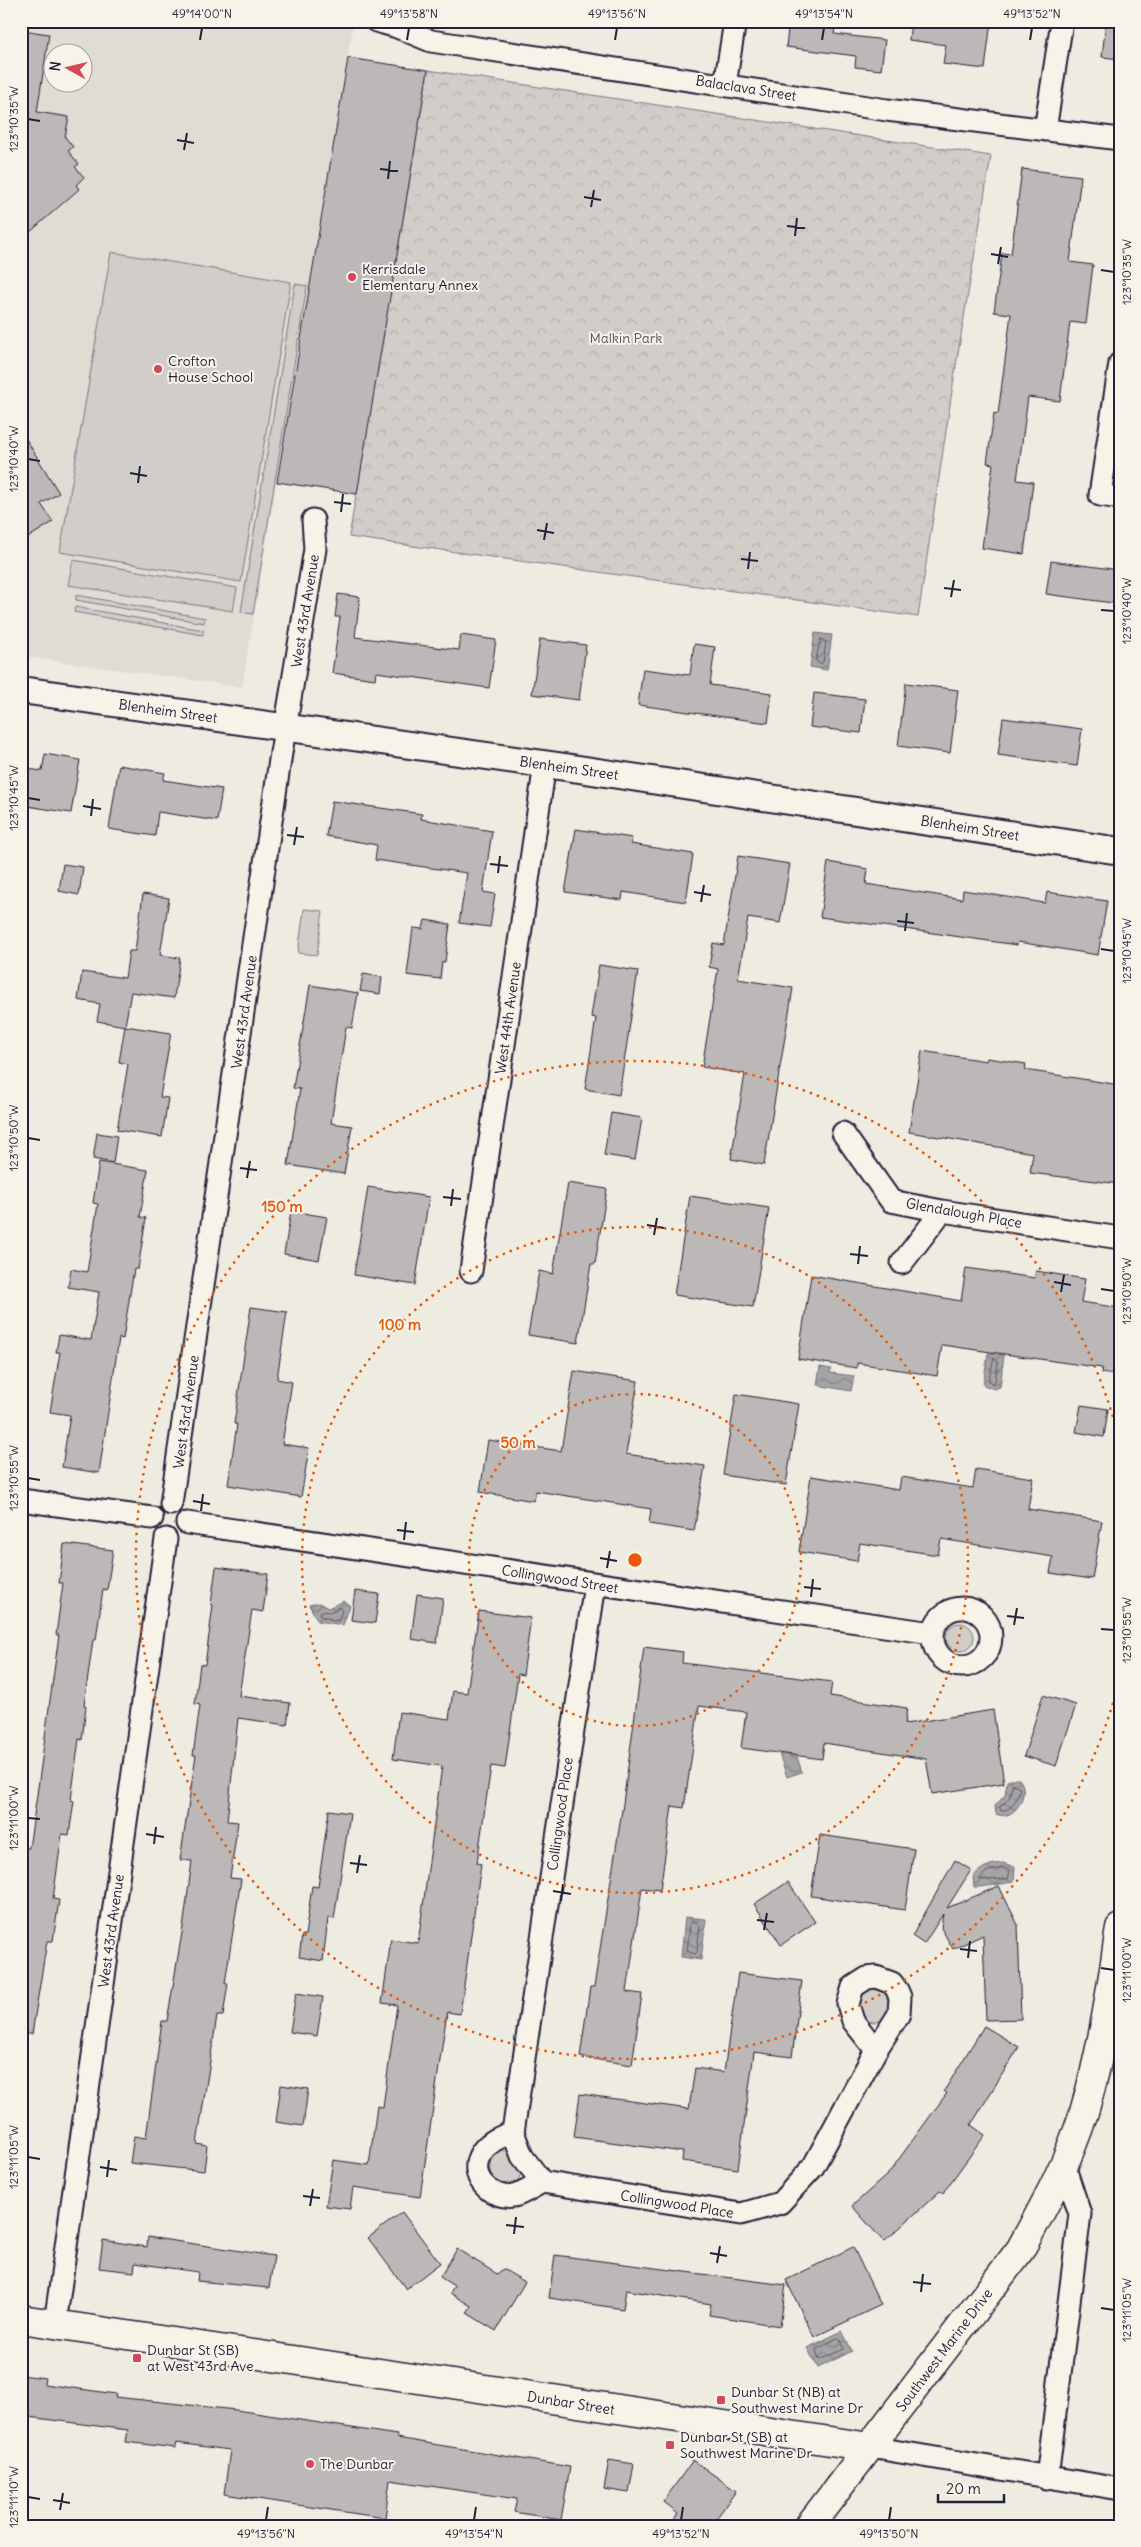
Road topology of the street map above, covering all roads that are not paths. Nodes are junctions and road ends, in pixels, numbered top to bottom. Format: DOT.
graph roads {
  1 [pos="376,21"];
  2 [pos="735,21"];
  3 [pos="1062,21"];
  4 [pos="398,24"];
  5 [pos="725,85"];
  6 [pos="1045,130"];
  7 [pos="1120,139"];
  8 [pos="1120,364"];
  9 [pos="1120,498"];
  10 [pos="313,520"];
  11 [pos="21,690"];
  12 [pos="286,727"];
  13 [pos="545,764"];
  14 [pos="1119,850"];
  15 [pos="843,1133"];
  16 [pos="942,1211"];
  17 [pos="1120,1238"];
  18 [pos="902,1263"];
  19 [pos="471,1271"];
  20 [pos="21,1500"];
  21 [pos="171,1504"];
  22 [pos="152,1518"];
  23 [pos="187,1523"];
  24 [pos="166,1539"];
  25 [pos="595,1584"];
  26 [pos="932,1633"];
  27 [pos="1120,1928"];
  28 [pos="876,2050"];
  29 [pos="513,2132"];
  30 [pos="1064,2165"];
  31 [pos="542,2182"];
  32 [pos="21,2319"];
  33 [pos="55,2324"];
  34 [pos="870,2447"];
  35 [pos="1047,2478"];
  36 [pos="1120,2489"];
  37 [pos="809,2526"];
  1 -- 4 [label="street, Balaclava Street"];
  2 -- 5 [label="street"];
  3 -- 6 [label="street"];
  4 -- 5 [label="street, Balaclava Street"];
  5 -- 6 [label="street, Balaclava Street"];
  6 -- 7 [label="street, Balaclava Street"];
  8 -- 9 [label="street"];
  10 -- 12 [label="street, West 43rd Avenue"];
  11 -- 12 [label="street, Blenheim Street"];
  12 -- 13 [label="street, Blenheim Street"];
  12 -- 21 [label="street, West 43rd Avenue"];
  13 -- 14 [label="street, Blenheim Street"];
  13 -- 19 [label="street, West 44th Avenue"];
  15 -- 16 [label="street, Glendalough Place"];
  16 -- 17 [label="street, Glendalough Place"];
  16 -- 18 [label="street"];
  20 -- 22 [label="street"];
  21 -- 22 [label="street"];
  21 -- 23 [label="street"];
  22 -- 24 [label="street"];
  23 -- 24 [label="street"];
  23 -- 25 [label="street, Collingwood Street"];
  24 -- 33 [label="street, West 43rd Avenue"];
  25 -- 26 [label="street, Collingwood Street"];
  25 -- 29 [label="street, Collingwood Place"];
  27 -- 30 [label="main road, Southwest Marine Drive"];
  28 -- 31 [label="street, Collingwood Place"];
  29 -- 31 [label="street, Collingwood Place"];
  29 -- 31 [label="street"];
  30 -- 34 [label="main road, Southwest Marine Drive"];
  30 -- 35 [label="street"];
  32 -- 33 [label="main road, Dunbar Street"];
  33 -- 34 [label="main road, Dunbar Street"];
  34 -- 35 [label="street, Dunbar Street"];
  34 -- 37 [label="main road, Southwest Marine Drive"];
  35 -- 36 [label="street, Dunbar Street"];
}
